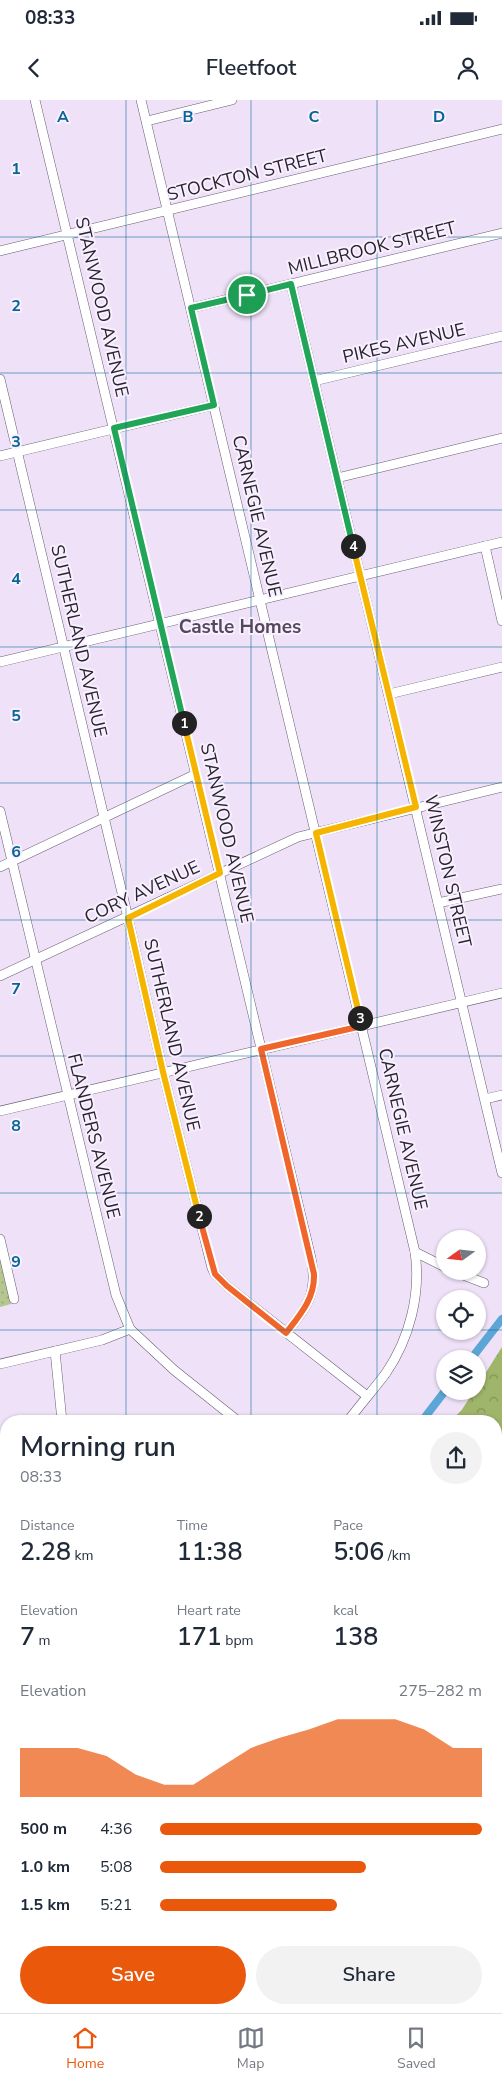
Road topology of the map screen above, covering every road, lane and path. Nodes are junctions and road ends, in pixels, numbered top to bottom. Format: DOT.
graph roads {
  1 [pos="35,100"];
  2 [pos="142,100"];
  3 [pos="232,100"];
  4 [pos="147,121"];
  5 [pos="502,129"];
  6 [pos="168,211"];
  7 [pos="502,233"];
  8 [pos="68,235"];
  9 [pos="0,251"];
  10 [pos="291,284"];
  11 [pos="191,308"];
  12 [pos="502,336"];
  13 [pos="0,380"];
  14 [pos="314,381"];
  15 [pos="214,405"];
  16 [pos="114,428"];
  17 [pos="502,438"];
  18 [pos="17,452"];
  19 [pos="0,456"];
  20 [pos="337,478"];
  21 [pos="502,542"];
  22 [pos="485,546"];
  23 [pos="360,577"];
  24 [pos="260,600"];
  25 [pos="502,621"];
  26 [pos="160,624"];
  27 [pos="64,647"];
  28 [pos="0,662"];
  29 [pos="502,667"];
  30 [pos="389,694"];
  31 [pos="196,774"];
  32 [pos="502,787"];
  33 [pos="416,807"];
  34 [pos="0,812"];
  35 [pos="104,818"];
  36 [pos="316,833"];
  37 [pos="12,862"];
  38 [pos="0,868"];
  39 [pos="220,873"];
  40 [pos="502,889"];
  41 [pos="438,904"];
  42 [pos="128,918"];
  43 [pos="36,960"];
  44 [pos="0,976"];
  45 [pos="502,993"];
  46 [pos="462,1002"];
  47 [pos="362,1026"];
  48 [pos="261,1049"];
  49 [pos="163,1072"];
  50 [pos="68,1095"];
  51 [pos="502,1095"];
  52 [pos="485,1099"];
  53 [pos="0,1111"];
  54 [pos="502,1173"];
  55 [pos="0,1239"];
  56 [pos="415,1252"];
  57 [pos="436,1262"];
  58 [pos="476,1280"];
  59 [pos="484,1283"];
  60 [pos="14,1299"];
  61 [pos="130,1329"];
  62 [pos="286,1333"];
  63 [pos="54,1351"];
  64 [pos="0,1364"];
  65 [pos="367,1396"];
  66 [pos="61,1415"];
  67 [pos="230,1415"];
  68 [pos="353,1415"];
  1 -- 8 [label="street, STANWOOD AVENUE"];
  2 -- 4 [label="street, CARNEGIE AVENUE"];
  3 -- 4 [label="street"];
  4 -- 6 [label="street, CARNEGIE AVENUE"];
  5 -- 6 [label="street, STOCKTON STREET"];
  6 -- 8 [label="street, STOCKTON STREET"];
  6 -- 11 [label="street, CARNEGIE AVENUE"];
  7 -- 10 [label="street, MILLBROOK STREET"];
  8 -- 9 [label="street, STOCKTON STREET"];
  8 -- 16 [label="street, STANWOOD AVENUE"];
  10 -- 11 [label="street, MILLBROOK STREET"];
  10 -- 14 [label="street, WINSTON STREET"];
  11 -- 15 [label="street, CARNEGIE AVENUE"];
  12 -- 14 [label="street, PIKES AVENUE"];
  13 -- 18 [label="street, SUTHERLAND AVENUE"];
  14 -- 20 [label="street, WINSTON STREET"];
  15 -- 16 [label="street"];
  15 -- 24 [label="street, CARNEGIE AVENUE"];
  16 -- 18 [label="street"];
  16 -- 26 [label="street, STANWOOD AVENUE"];
  17 -- 20 [label="street"];
  18 -- 19 [label="street"];
  18 -- 27 [label="street, SUTHERLAND AVENUE"];
  20 -- 23 [label="street, WINSTON STREET"];
  21 -- 22 [label="street"];
  22 -- 23 [label="street"];
  22 -- 25 [label="street"];
  23 -- 24 [label="street"];
  23 -- 30 [label="street, WINSTON STREET"];
  24 -- 26 [label="street"];
  24 -- 36 [label="street, CARNEGIE AVENUE"];
  26 -- 27 [label="street"];
  26 -- 31 [label="street, STANWOOD AVENUE"];
  27 -- 28 [label="street"];
  27 -- 35 [label="street, SUTHERLAND AVENUE"];
  29 -- 30 [label="street"];
  30 -- 33 [label="street, WINSTON STREET"];
  31 -- 35 [label="street"];
  31 -- 39 [label="street, STANWOOD AVENUE"];
  32 -- 33 [label="street, CORY AVENUE"];
  33 -- 36 [label="street, CORY AVENUE"];
  33 -- 41 [label="street, WINSTON STREET"];
  34 -- 37 [label="street, FLANDERS AVENUE"];
  35 -- 37 [label="street"];
  35 -- 42 [label="street, SUTHERLAND AVENUE"];
  36 -- 39 [label="street, CORY AVENUE"];
  36 -- 47 [label="street, CARNEGIE AVENUE"];
  37 -- 38 [label="street"];
  37 -- 43 [label="street, FLANDERS AVENUE"];
  39 -- 42 [label="street, CORY AVENUE"];
  39 -- 48 [label="street, STANWOOD AVENUE"];
  40 -- 41 [label="street"];
  41 -- 46 [label="street, WINSTON STREET"];
  42 -- 43 [label="street, CORY AVENUE"];
  42 -- 49 [label="street, SUTHERLAND AVENUE"];
  43 -- 44 [label="street, CORY AVENUE"];
  43 -- 50 [label="street, FLANDERS AVENUE"];
  45 -- 46 [label="street"];
  46 -- 47 [label="street"];
  46 -- 52 [label="street, WINSTON STREET"];
  47 -- 48 [label="street"];
  47 -- 56 [label="street, CARNEGIE AVENUE"];
  48 -- 49 [label="street"];
  48 -- 62 [label="street, STANWOOD AVENUE"];
  49 -- 50 [label="street"];
  49 -- 62 [label="street, SUTHERLAND AVENUE"];
  50 -- 53 [label="street"];
  50 -- 61 [label="street, FLANDERS AVENUE"];
  51 -- 52 [label="street"];
  52 -- 54 [label="street, WINSTON STREET"];
  55 -- 60 [label="street"];
  56 -- 57 [label="street"];
  56 -- 65 [label="street, CARNEGIE AVENUE"];
  58 -- 59 [label="street"];
  61 -- 63 [label="street"];
  61 -- 67 [label="street, FLANDERS AVENUE"];
  62 -- 65 [label="street, SUTHERLAND AVENUE"];
  63 -- 64 [label="street"];
  63 -- 66 [label="street"];
  65 -- 68 [label="street, CARNEGIE AVENUE"];
}
